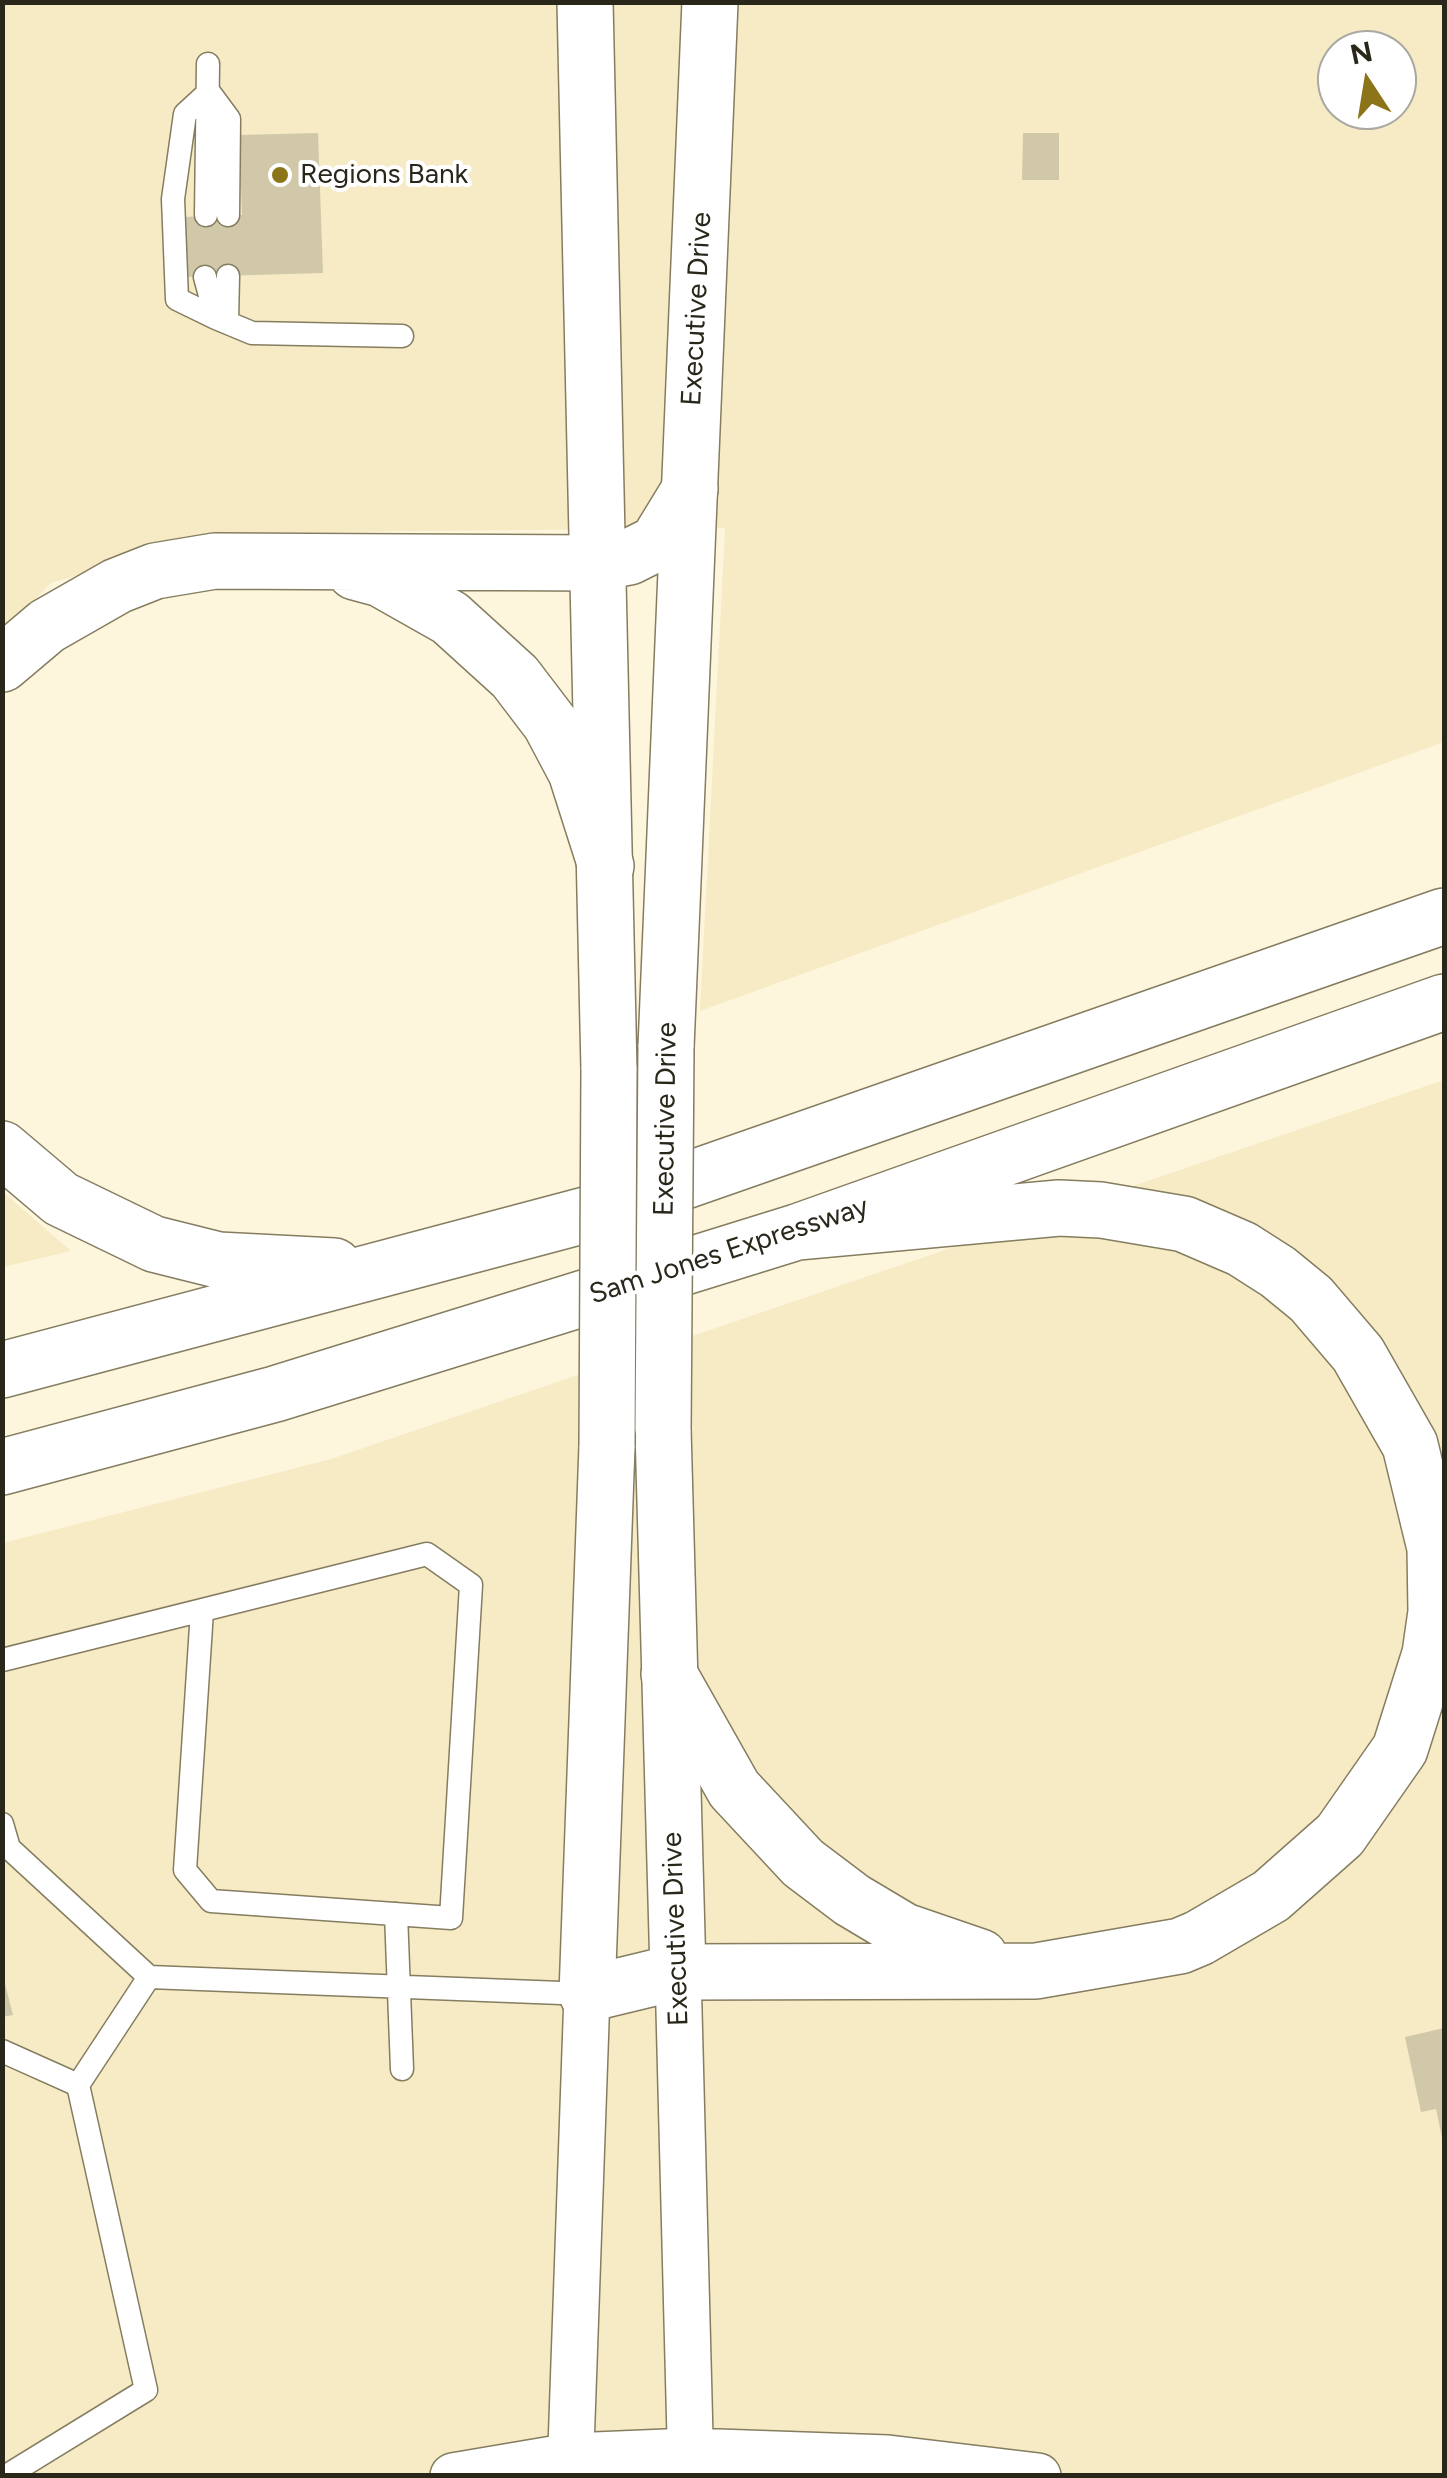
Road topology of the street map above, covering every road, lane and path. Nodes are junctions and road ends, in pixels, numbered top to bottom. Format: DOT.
graph roads {
  1 [pos="585,2"];
  2 [pos="710,2"];
  3 [pos="208,64"];
  4 [pos="208,92"];
  5 [pos="217,215"];
  6 [pos="217,277"];
  7 [pos="222,320"];
  8 [pos="402,336"];
  9 [pos="690,489"];
  10 [pos="324,563"];
  11 [pos="597,563"];
  12 [pos="2,664"];
  13 [pos="606,866"];
  14 [pos="1444,916"];
  15 [pos="1444,1002"];
  16 [pos="2,1150"];
  17 [pos="797,1232"];
  18 [pos="376,1268"];
  19 [pos="2,1370"];
  20 [pos="2,1468"];
  21 [pos="202,1611"];
  22 [pos="2,1660"];
  23 [pos="669,1674"];
  24 [pos="2,1824"];
  25 [pos="6,1854"];
  26 [pos="396,1914"];
  27 [pos="1036,1971"];
  28 [pos="678,1972"];
  29 [pos="149,1977"];
  30 [pos="398,1986"];
  31 [pos="587,1994"];
  32 [pos="2,2050"];
  33 [pos="402,2069"];
  34 [pos="78,2085"];
  35 [pos="691,2463"];
  36 [pos="571,2466"];
  37 [pos="6,2476"];
  38 [pos="453,2476"];
  39 [pos="1038,2476"];
  1 -- 11 [label="main road, Executive Drive"];
  2 -- 9 [label="main road, Executive Drive"];
  3 -- 4 [label="lane"];
  4 -- 5 [label="lane"];
  4 -- 7 [label="lane"];
  6 -- 7 [label="lane"];
  7 -- 8 [label="lane"];
  9 -- 11 [label="main road"];
  9 -- 23 [label="main road, Executive Drive, bridge"];
  10 -- 11 [label="main road"];
  10 -- 12 [label="main road"];
  10 -- 13 [label="main road"];
  11 -- 13 [label="main road, Executive Drive"];
  13 -- 31 [label="main road, Executive Drive, bridge"];
  14 -- 18 [label="main road"];
  15 -- 17 [label="main road, Sam Jones Expressway"];
  16 -- 18 [label="main road"];
  17 -- 20 [label="main road, Sam Jones Expressway"];
  17 -- 27 [label="main road"];
  18 -- 19 [label="main road"];
  21 -- 22 [label="lane"];
  21 -- 26 [label="lane"];
  21 -- 26 [label="lane"];
  23 -- 27 [label="main road"];
  23 -- 28 [label="main road, Executive Drive"];
  24 -- 25 [label="lane"];
  25 -- 29 [label="lane"];
  26 -- 30 [label="lane"];
  27 -- 28 [label="main road"];
  28 -- 31 [label="main road"];
  28 -- 35 [label="street, Executive Drive"];
  29 -- 30 [label="lane"];
  29 -- 34 [label="lane"];
  30 -- 31 [label="lane"];
  30 -- 33 [label="lane"];
  31 -- 36 [label="street, Executive Drive"];
  32 -- 34 [label="lane"];
  34 -- 37 [label="lane"];
  35 -- 36 [label="street"];
  35 -- 39 [label="street"];
  36 -- 38 [label="street"];
}
